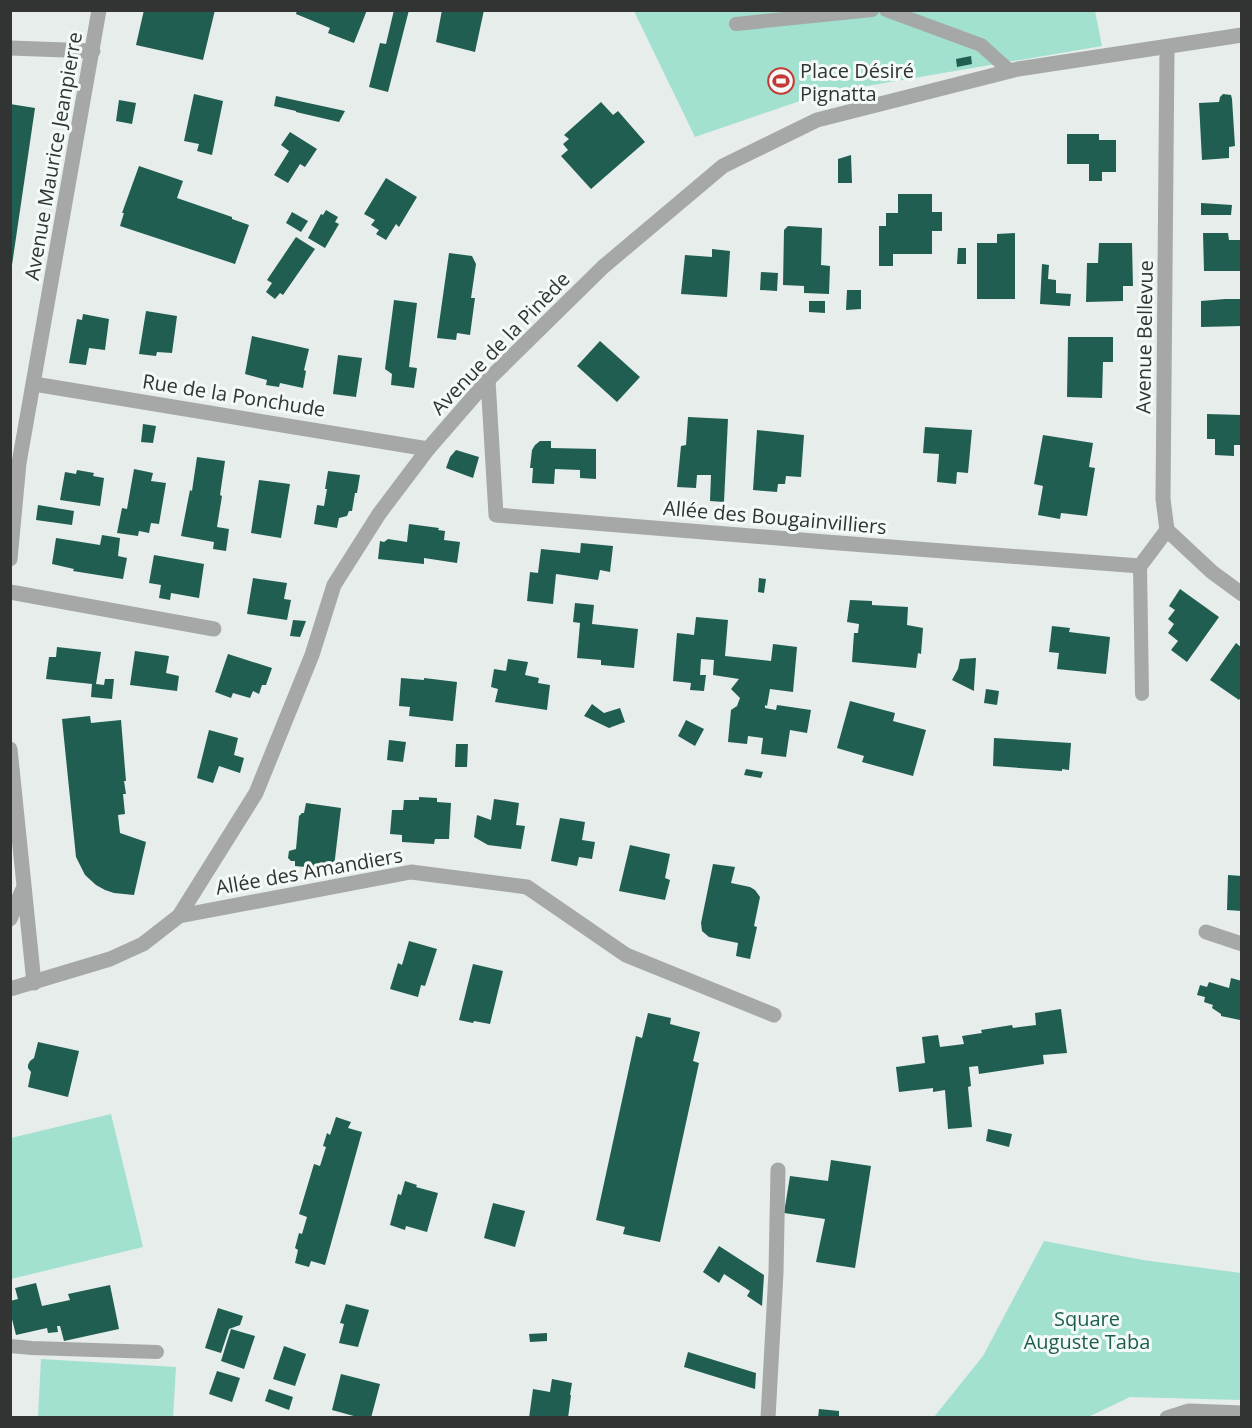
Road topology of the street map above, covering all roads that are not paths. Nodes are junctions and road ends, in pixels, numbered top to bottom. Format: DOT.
graph roads {
  1 [pos="99,10"];
  2 [pos="872,10"];
  3 [pos="886,10"];
  4 [pos="736,24"];
  5 [pos="1242,35"];
  6 [pos="1167,47"];
  7 [pos="10,48"];
  8 [pos="93,51"];
  9 [pos="1010,71"];
  10 [pos="488,380"];
  11 [pos="33,384"];
  12 [pos="428,448"];
  13 [pos="15,463"];
  14 [pos="1167,530"];
  15 [pos="10,559"];
  16 [pos="1140,566"];
  17 [pos="10,592"];
  18 [pos="1242,594"];
  19 [pos="214,629"];
  20 [pos="1143,694"];
  21 [pos="10,749"];
  22 [pos="24,888"];
  23 [pos="179,916"];
  24 [pos="10,919"];
  25 [pos="1206,932"];
  26 [pos="1242,944"];
  27 [pos="34,983"];
  28 [pos="10,988"];
  29 [pos="774,1015"];
  30 [pos="778,1170"];
  31 [pos="10,1346"];
  32 [pos="157,1352"];
  33 [pos="1242,1413"];
  34 [pos="768,1418"];
  35 [pos="1167,1418"];
  1 -- 8 [label="street, Avenue Maurice Jeanpierre"];
  2 -- 4 [label="lane"];
  3 -- 9 [label="lane"];
  5 -- 6 [label="street, Avenue de la Pinède"];
  6 -- 9 [label="street, Avenue de la Pinède"];
  6 -- 14 [label="street, Avenue Bellevue"];
  7 -- 8 [label="street"];
  8 -- 11 [label="street, Avenue Maurice Jeanpierre"];
  9 -- 10 [label="street, Avenue de la Pinède"];
  10 -- 12 [label="street, Avenue de la Pinède"];
  10 -- 16 [label="street, Allée des Bougainvilliers"];
  11 -- 12 [label="street, Rue de la Ponchude"];
  11 -- 13 [label="street, Avenue Maurice Jeanpierre"];
  12 -- 23 [label="street, Avenue de la Pinède"];
  13 -- 15 [label="street, Avenue Maurice Jeanpierre"];
  14 -- 16 [label="street"];
  14 -- 18 [label="street"];
  16 -- 20 [label="lane"];
  17 -- 19 [label="street"];
  21 -- 22 [label="street"];
  22 -- 24 [label="street"];
  22 -- 27 [label="street"];
  23 -- 27 [label="street, Avenue de la Pinède"];
  23 -- 29 [label="street, Allée des Amandiers"];
  25 -- 26 [label="street"];
  27 -- 28 [label="street"];
  30 -- 34 [label="street"];
  31 -- 32 [label="lane"];
  33 -- 35 [label="street"];
}
